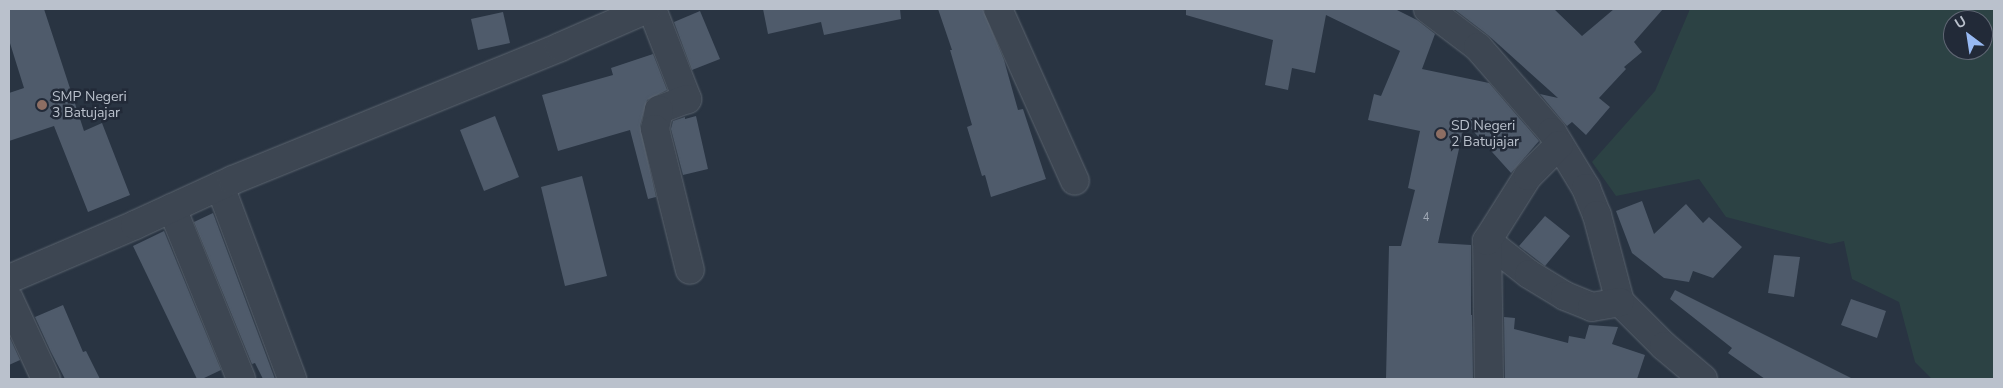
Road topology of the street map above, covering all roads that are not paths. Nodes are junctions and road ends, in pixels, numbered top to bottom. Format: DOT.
graph roads {
  1 [pos="647,9"];
  2 [pos="652,9"];
  3 [pos="998,9"];
  4 [pos="1431,10"];
  5 [pos="1559,144"];
  6 [pos="1075,181"];
  7 [pos="220,186"];
  8 [pos="172,208"];
  9 [pos="1486,241"];
  10 [pos="690,270"];
  11 [pos="9,279"];
  12 [pos="9,299"];
  13 [pos="1620,302"];
  14 [pos="46,379"];
  15 [pos="241,379"];
  16 [pos="292,379"];
  17 [pos="1489,379"];
  18 [pos="1703,379"];
  1 -- 7 [label="street"];
  2 -- 10 [label="street"];
  3 -- 6 [label="street"];
  4 -- 5 [label="street"];
  5 -- 9 [label="street"];
  5 -- 13 [label="street"];
  7 -- 8 [label="street"];
  7 -- 16 [label="street"];
  8 -- 11 [label="street"];
  8 -- 15 [label="street"];
  9 -- 13 [label="street"];
  9 -- 17 [label="street"];
  12 -- 14 [label="street"];
  13 -- 18 [label="street"];
}
